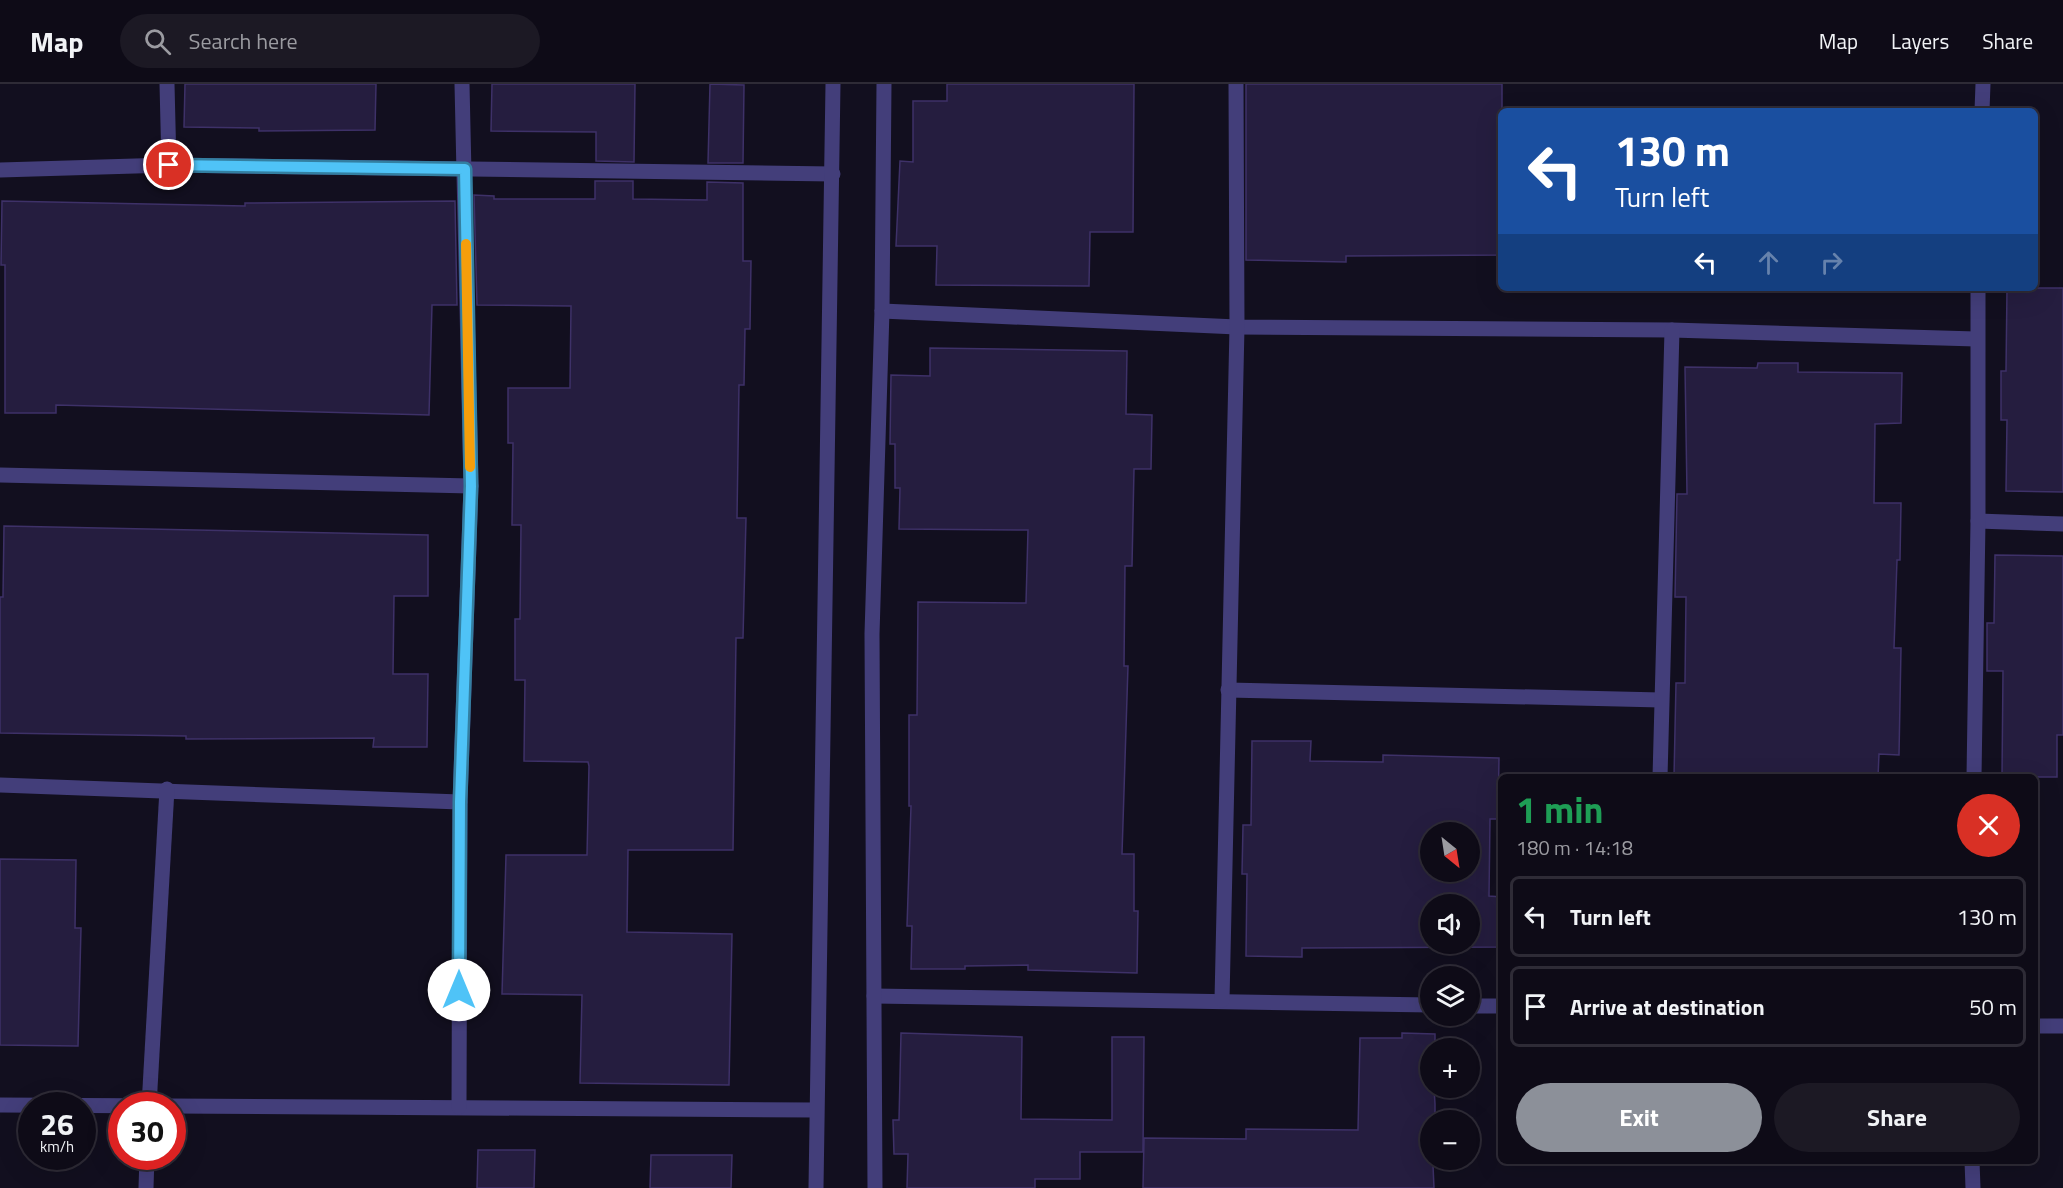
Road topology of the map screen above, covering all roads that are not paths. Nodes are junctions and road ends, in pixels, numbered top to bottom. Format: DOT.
graph roads {
  1 [pos="167,84"];
  2 [pos="462,84"];
  3 [pos="833,84"];
  4 [pos="884,84"];
  5 [pos="1236,84"];
  6 [pos="1983,84"];
  7 [pos="1982,108"];
  8 [pos="169,165"];
  9 [pos="465,169"];
  10 [pos="0,170"];
  11 [pos="833,174"];
  12 [pos="1978,291"];
  13 [pos="882,311"];
  14 [pos="1237,327"];
  15 [pos="1672,330"];
  16 [pos="1976,339"];
  17 [pos="0,475"];
  18 [pos="471,486"];
  19 [pos="1978,521"];
  20 [pos="2063,524"];
  21 [pos="1228,690"];
  22 [pos="1661,700"];
  23 [pos="1660,774"];
  24 [pos="1974,774"];
  25 [pos="0,784"];
  26 [pos="167,789"];
  27 [pos="460,802"];
  28 [pos="874,996"];
  29 [pos="1222,1000"];
  30 [pos="1420,1005"];
  31 [pos="1480,1006"];
  32 [pos="1498,1006"];
  33 [pos="2038,1026"];
  34 [pos="2063,1026"];
  35 [pos="149,1092"];
  36 [pos="0,1105"];
  37 [pos="108,1105"];
  38 [pos="186,1105"];
  39 [pos="459,1107"];
  40 [pos="816,1110"];
  41 [pos="1972,1164"];
  42 [pos="147,1170"];
  43 [pos="146,1188"];
  44 [pos="816,1188"];
  45 [pos="874,1188"];
  46 [pos="1973,1188"];
  1 -- 8 [label="street"];
  2 -- 9 [label="street"];
  3 -- 11 [label="street"];
  4 -- 13 [label="street"];
  5 -- 14 [label="street"];
  6 -- 7 [label="street"];
  8 -- 9 [label="street"];
  8 -- 10 [label="street"];
  9 -- 11 [label="street"];
  9 -- 18 [label="street"];
  11 -- 40 [label="street"];
  12 -- 16 [label="street"];
  13 -- 14 [label="street"];
  13 -- 28 [label="street"];
  14 -- 15 [label="street"];
  14 -- 21 [label="street"];
  15 -- 16 [label="street"];
  15 -- 22 [label="street"];
  16 -- 19 [label="street"];
  17 -- 18 [label="street"];
  18 -- 27 [label="street"];
  19 -- 20 [label="street"];
  19 -- 24 [label="street"];
  21 -- 22 [label="street"];
  21 -- 29 [label="street"];
  22 -- 23 [label="street"];
  25 -- 26 [label="street"];
  26 -- 27 [label="street"];
  26 -- 35 [label="street"];
  27 -- 39 [label="street"];
  28 -- 29 [label="street"];
  28 -- 45 [label="street"];
  29 -- 30 [label="street"];
  31 -- 32 [label="street"];
  33 -- 34 [label="street"];
  36 -- 37 [label="street"];
  38 -- 39 [label="street"];
  39 -- 40 [label="street"];
  40 -- 44 [label="street"];
  41 -- 46 [label="street"];
  42 -- 43 [label="street"];
}
